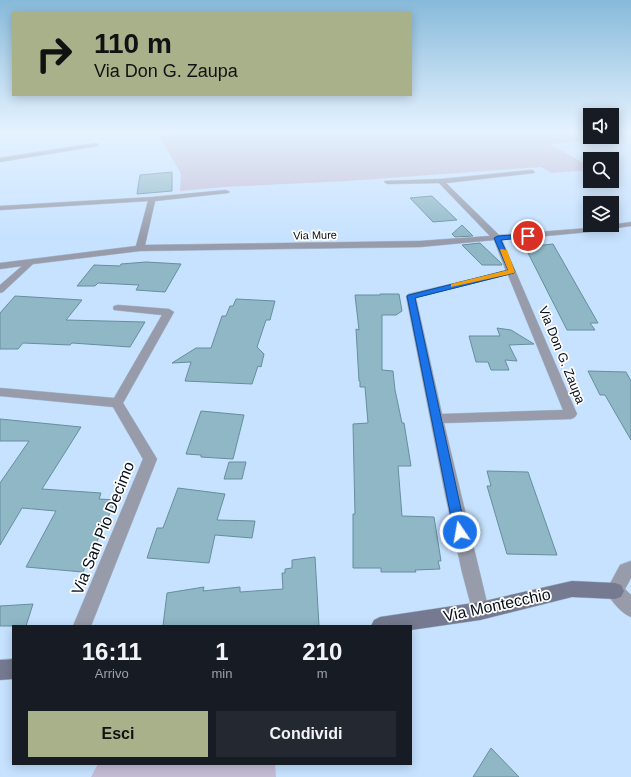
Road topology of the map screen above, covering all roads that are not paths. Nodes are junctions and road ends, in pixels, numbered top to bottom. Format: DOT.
graph roads {
  1 [pos="532,172"];
  2 [pos="441,181"];
  3 [pos="387,182"];
  4 [pos="226,192"];
  5 [pos="152,198"];
  6 [pos="0,208"];
  7 [pos="631,224"];
  8 [pos="498,238"];
  9 [pos="140,248"];
  10 [pos="30,262"];
  11 [pos="0,266"];
  12 [pos="512,272"];
  13 [pos="0,290"];
  14 [pos="118,308"];
  15 [pos="0,392"];
  16 [pos="117,403"];
  17 [pos="436,419"];
  18 [pos="631,568"];
  19 [pos="615,591"];
  20 [pos="631,608"];
  21 [pos="480,611"];
  22 [pos="82,625"];
  23 [pos="387,625"];
  24 [pos="12,669"];
  25 [pos="0,670"];
  1 -- 2 [label="street"];
  2 -- 3 [label="street"];
  2 -- 8 [label="street"];
  4 -- 5 [label="street"];
  5 -- 6 [label="street"];
  5 -- 9 [label="street"];
  7 -- 8 [label="street, Via Mure"];
  8 -- 9 [label="street, Via Mure"];
  8 -- 12 [label="street, Via Don G. Zaupa"];
  9 -- 10 [label="street, Via Mure"];
  10 -- 11 [label="street, Via Mure"];
  10 -- 13 [label="street"];
  12 -- 17 [label="street"];
  12 -- 17 [label="street, Via Don G. Zaupa"];
  14 -- 16 [label="street"];
  15 -- 16 [label="street"];
  16 -- 22 [label="street, Via San Pio Decimo"];
  17 -- 21 [label="street"];
  18 -- 19 [label="street"];
  19 -- 20 [label="street"];
  19 -- 21 [label="street, Via Montecchio"];
  21 -- 23 [label="street, Via Montecchio"];
  24 -- 25 [label="street"];
}
